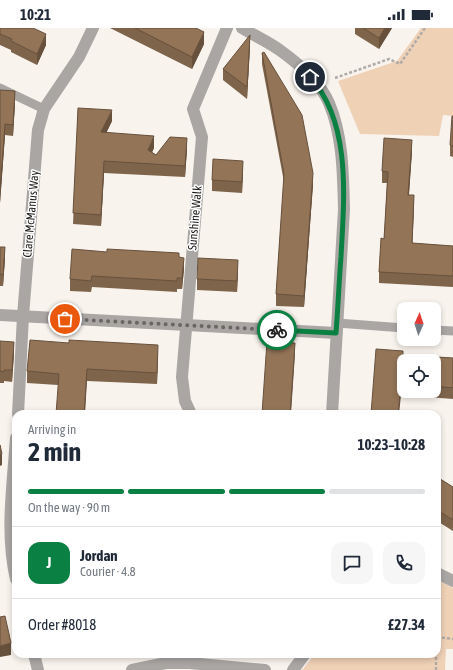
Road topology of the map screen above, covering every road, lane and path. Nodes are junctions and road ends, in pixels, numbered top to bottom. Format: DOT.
graph roads {
  1 [pos="93,28"];
  2 [pos="227,28"];
  3 [pos="242,28"];
  4 [pos="425,28"];
  5 [pos="318,86"];
  6 [pos="0,88"];
  7 [pos="44,109"];
  8 [pos="0,315"];
  9 [pos="23,316"];
  10 [pos="187,325"];
  11 [pos="336,328"];
  12 [pos="397,328"];
  13 [pos="441,330"];
  14 [pos="453,331"];
  15 [pos="18,410"];
  16 [pos="189,410"];
  17 [pos="332,410"];
  18 [pos="12,492"];
  19 [pos="12,550"];
  20 [pos="441,575"];
  21 [pos="452,579"];
  22 [pos="441,638"];
  23 [pos="453,639"];
  24 [pos="35,658"];
  25 [pos="302,658"];
  26 [pos="436,658"];
  27 [pos="166,659"];
  28 [pos="38,670"];
  29 [pos="132,670"];
  30 [pos="265,670"];
  31 [pos="293,670"];
  32 [pos="436,670"];
  1 -- 7 [label="street, Clare McManus Way"];
  2 -- 10 [label="street, Sunshine Walk"];
  3 -- 5 [label="street"];
  4 -- 5 [label="path"];
  5 -- 11 [label="street"];
  6 -- 7 [label="lane"];
  7 -- 9 [label="street, Clare McManus Way"];
  8 -- 9 [label="street"];
  9 -- 10 [label="street"];
  9 -- 15 [label="street, Clare McManus Way"];
  10 -- 11 [label="street"];
  10 -- 16 [label="street, Sunshine Walk"];
  11 -- 12 [label="lane"];
  11 -- 17 [label="street"];
  13 -- 14 [label="lane"];
  18 -- 19 [label="street"];
  20 -- 21 [label="street"];
  22 -- 23 [label="path"];
  24 -- 28 [label="street"];
  25 -- 31 [label="street"];
  26 -- 32 [label="path"];
  27 -- 29 [label="street"];
  27 -- 30 [label="street"];
}
